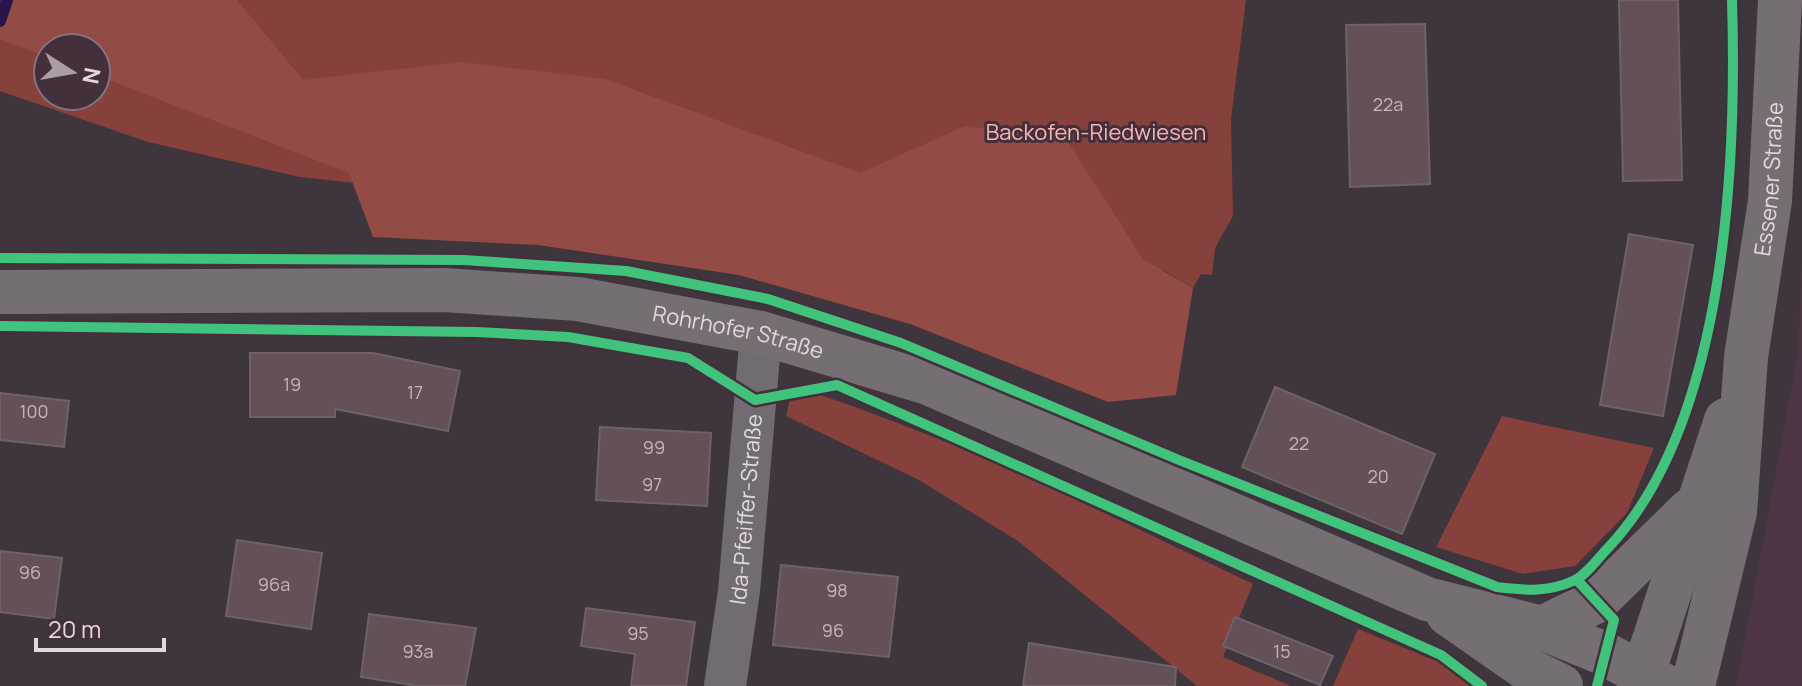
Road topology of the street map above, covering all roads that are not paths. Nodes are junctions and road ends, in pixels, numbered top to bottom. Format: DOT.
graph roads {
  1 [pos="1780,0"];
  2 [pos="0,292"];
  3 [pos="761,333"];
  4 [pos="1746,357"];
  5 [pos="1698,503"];
  6 [pos="1427,599"];
  7 [pos="1542,628"];
  8 [pos="1541,680"];
  9 [pos="1649,681"];
  10 [pos="725,686"];
  11 [pos="1693,686"];
  1 -- 4 [label="main road, Essener Straße"];
  2 -- 3 [label="main road, Rohrhofer Straße"];
  3 -- 6 [label="main road, Rohrhofer Straße"];
  3 -- 10 [label="street, Ida-Pfeiffer-Straße"];
  4 -- 5 [label="main road, Essener Straße"];
  4 -- 11 [label="main road, Essener Straße"];
  5 -- 7 [label="main road"];
  5 -- 9 [label="main road, Essener Straße"];
  6 -- 7 [label="main road, Rohrhofer Straße"];
  6 -- 8 [label="main road, Rohrhofer Straße"];
  7 -- 9 [label="main road, Rohrhofer Straße"];
}
